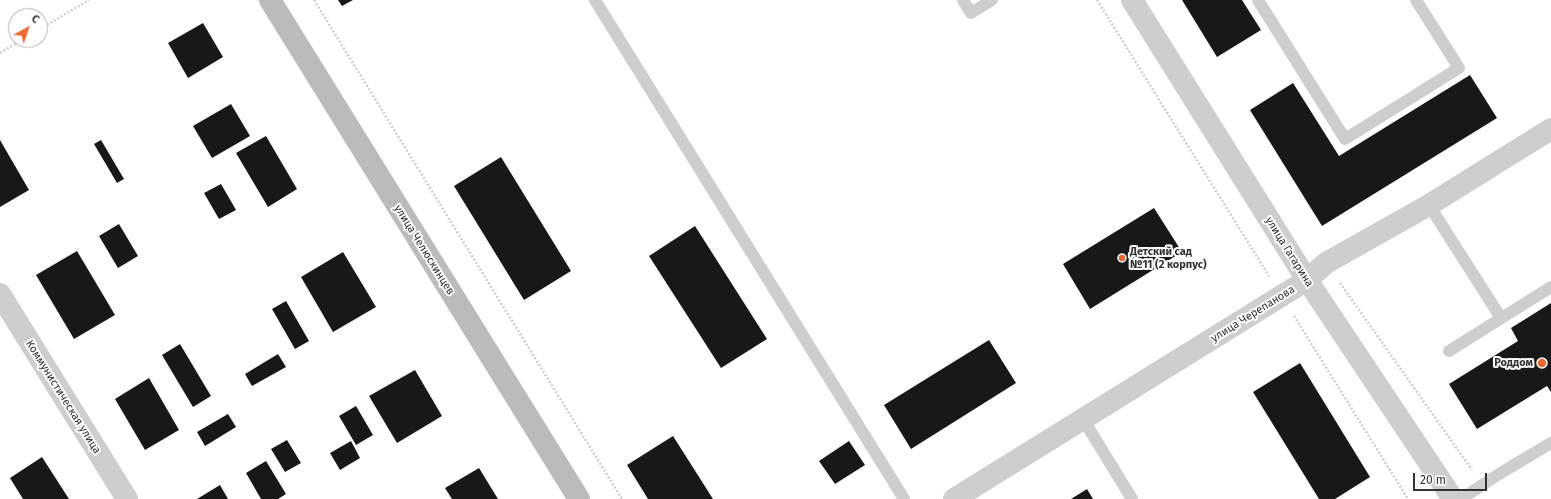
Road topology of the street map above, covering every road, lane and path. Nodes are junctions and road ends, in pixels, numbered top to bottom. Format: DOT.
graph roads {
  1 [pos="89,0"];
  2 [pos="270,0"];
  3 [pos="314,0"];
  4 [pos="595,0"];
  5 [pos="963,0"];
  6 [pos="992,0"];
  7 [pos="1097,0"];
  8 [pos="1132,0"];
  9 [pos="1258,0"];
  10 [pos="1416,0"];
  11 [pos="48,24"];
  12 [pos="1551,129"];
  13 [pos="1429,204"];
  14 [pos="1307,280"];
  15 [pos="1551,287"];
  16 [pos="0,294"];
  17 [pos="1282,296"];
  18 [pos="1501,318"];
  19 [pos="1449,351"];
  20 [pos="1083,419"];
  21 [pos="1551,443"];
  22 [pos="127,499"];
  23 [pos="579,499"];
  24 [pos="622,499"];
  25 [pos="904,499"];
  26 [pos="954,499"];
  27 [pos="1132,499"];
  28 [pos="1408,499"];
  29 [pos="1453,499"];
  30 [pos="1461,499"];
  1 -- 11 [label="path"];
  2 -- 23 [label="street, улица Челюскинцев"];
  3 -- 24 [label="path"];
  4 -- 25 [label="lane"];
  5 -- 6 [label="lane"];
  7 -- 17 [label="path"];
  8 -- 14 [label="street, улица Гагарина"];
  9 -- 10 [label="lane"];
  12 -- 13 [label="street, улица Черепанова"];
  13 -- 14 [label="street, улица Черепанова"];
  13 -- 18 [label="lane"];
  14 -- 17 [label="street, улица Черепанова"];
  14 -- 29 [label="street, улица Гагарина"];
  15 -- 18 [label="lane"];
  16 -- 22 [label="street, Коммунистическая улица"];
  17 -- 20 [label="street, улица Черепанова"];
  17 -- 28 [label="path"];
  18 -- 19 [label="lane"];
  20 -- 26 [label="street, улица Черепанова"];
  20 -- 27 [label="lane"];
  21 -- 30 [label="lane"];
}
